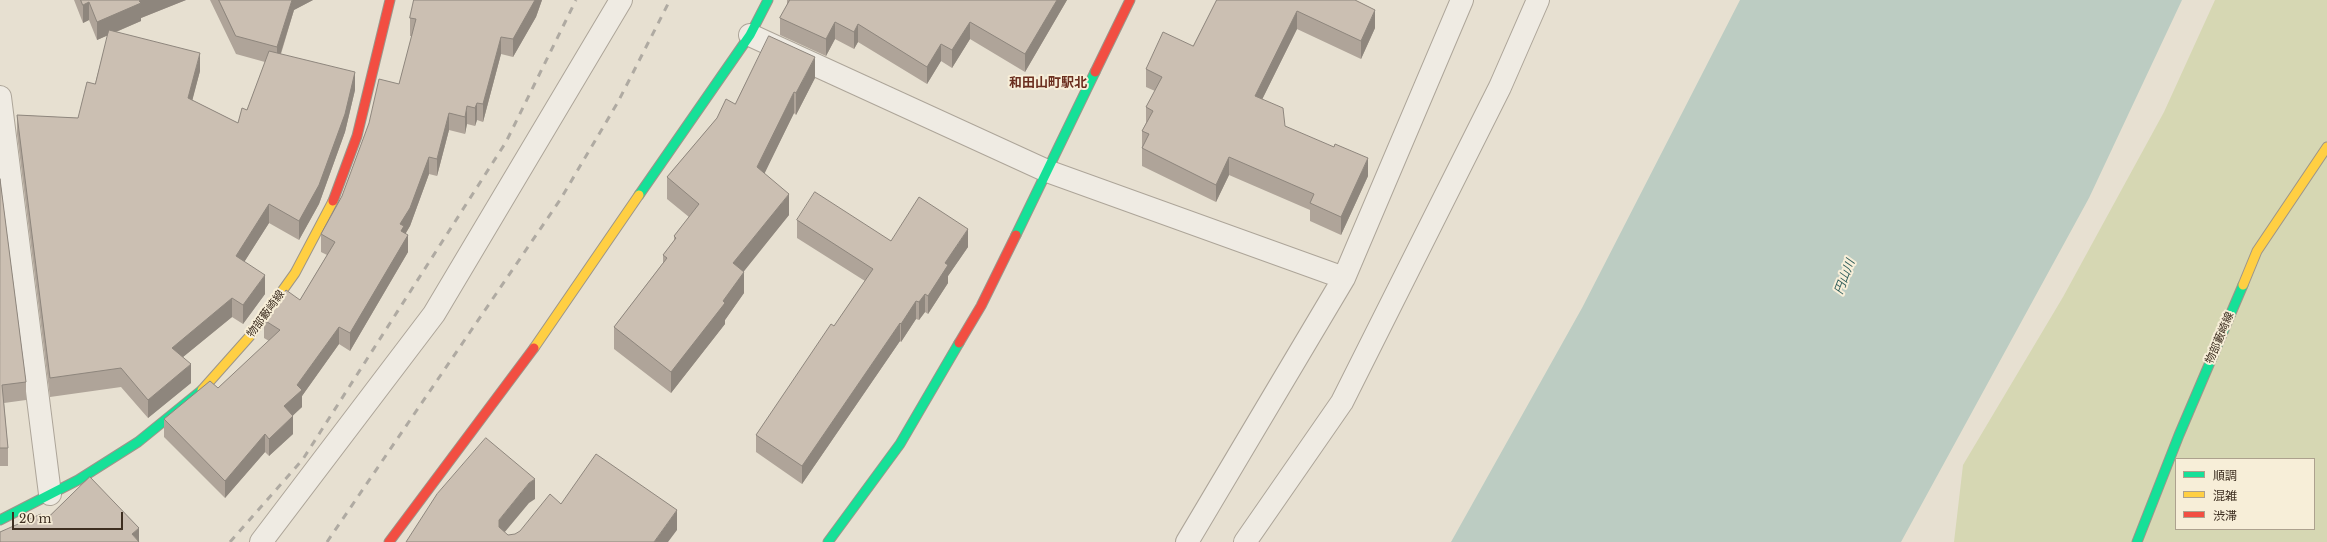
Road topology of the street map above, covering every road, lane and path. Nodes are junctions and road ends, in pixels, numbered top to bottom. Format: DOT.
graph roads {
  1 [pos="390,0"];
  2 [pos="621,0"];
  3 [pos="768,0"];
  4 [pos="1130,0"];
  5 [pos="1462,0"];
  6 [pos="1538,0"];
  7 [pos="750,35"];
  8 [pos="0,97"];
  9 [pos="2327,147"];
  10 [pos="1047,171"];
  11 [pos="1344,278"];
  12 [pos="50,494"];
  13 [pos="0,520"];
  14 [pos="261,542"];
  15 [pos="389,542"];
  16 [pos="828,542"];
  17 [pos="1187,542"];
  18 [pos="1245,542"];
  19 [pos="2137,542"];
  1 -- 12 [label="street, 物部藪崎線"];
  2 -- 14 [label="street"];
  3 -- 7 [label="street"];
  4 -- 10 [label="street"];
  5 -- 11 [label="street"];
  6 -- 18 [label="street"];
  7 -- 10 [label="street"];
  7 -- 15 [label="street"];
  8 -- 12 [label="street"];
  9 -- 19 [label="street, 物部藪崎線"];
  10 -- 11 [label="street"];
  10 -- 16 [label="street"];
  11 -- 17 [label="street"];
  12 -- 13 [label="street, 物部藪崎線"];
}
